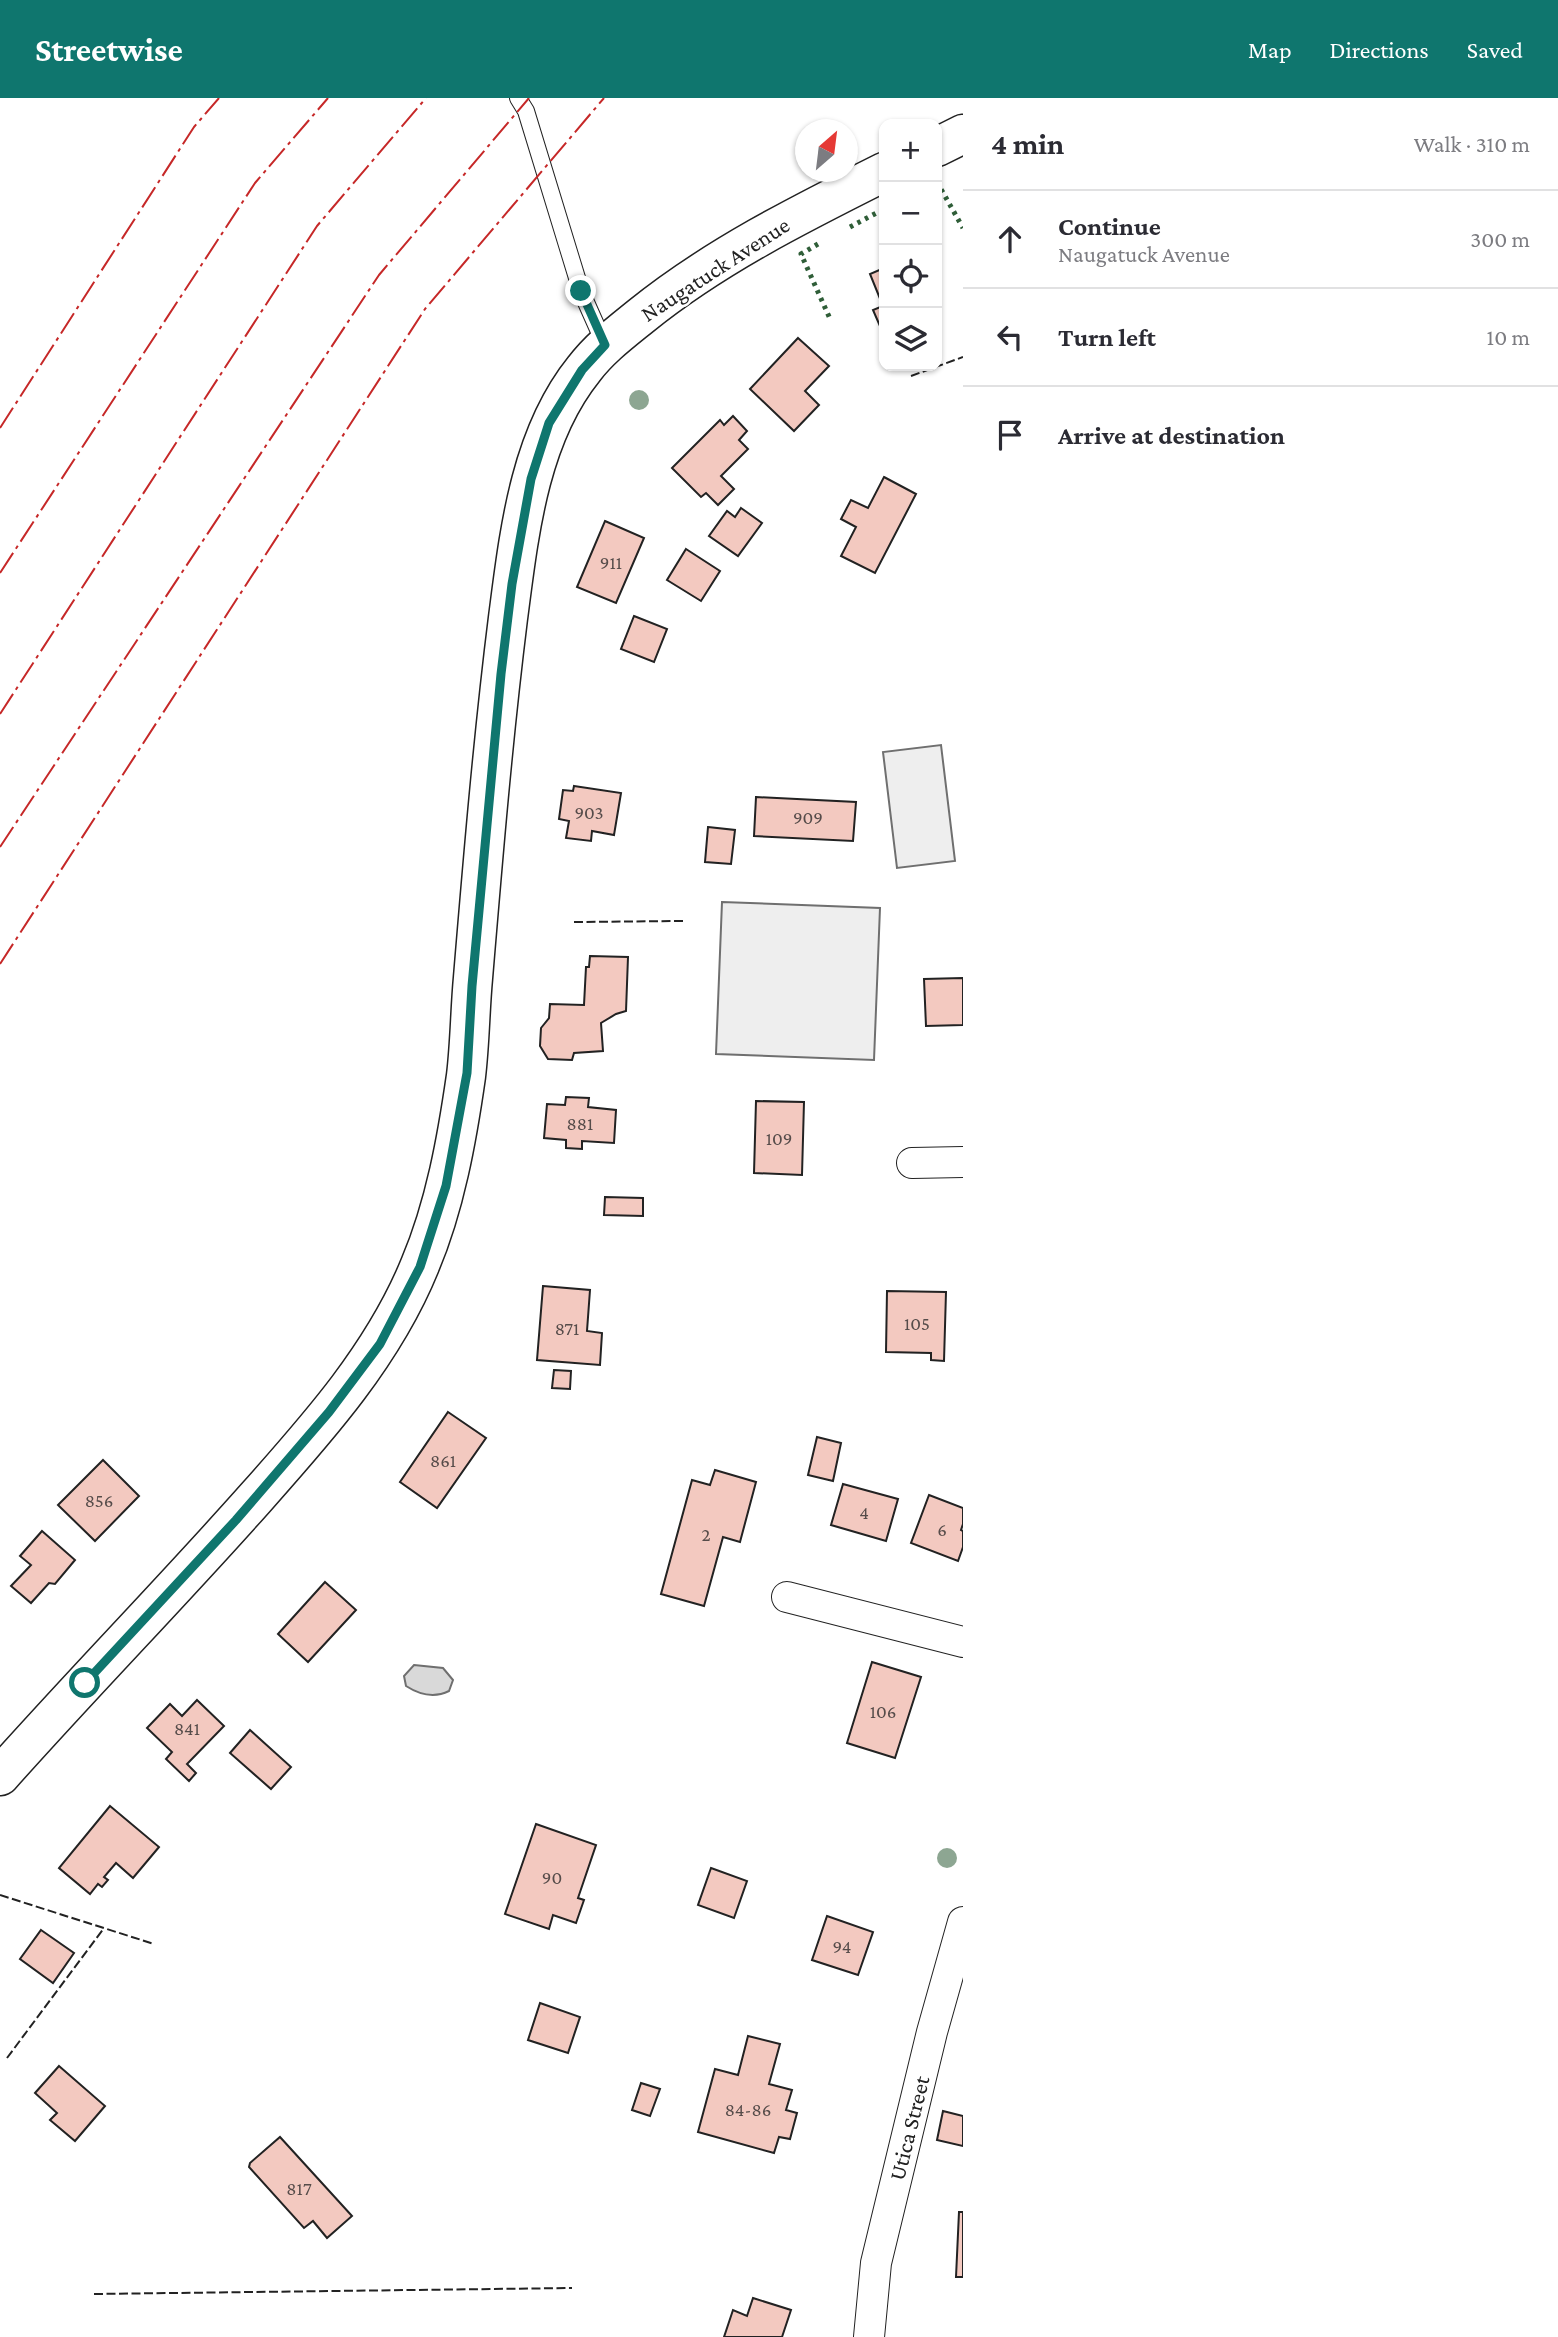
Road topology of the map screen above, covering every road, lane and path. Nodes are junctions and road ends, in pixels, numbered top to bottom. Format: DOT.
graph roads {
  1 [pos="517,98"];
  2 [pos="963,134"];
  3 [pos="942,144"];
  4 [pos="879,174"];
  5 [pos="605,345"];
  6 [pos="963,1162"];
  7 [pos="912,1163"];
  8 [pos="787,1597"];
  9 [pos="963,1642"];
  10 [pos="0,1776"];
  11 [pos="963,1922"];
  12 [pos="869,2337"];
  1 -- 5 [label="lane"];
  2 -- 3 [label="main road"];
  4 -- 5 [label="main road, Naugatuck Avenue"];
  5 -- 10 [label="main road, Naugatuck Avenue"];
  6 -- 7 [label="street"];
  8 -- 9 [label="street"];
  11 -- 12 [label="street, Utica Street"];
}
